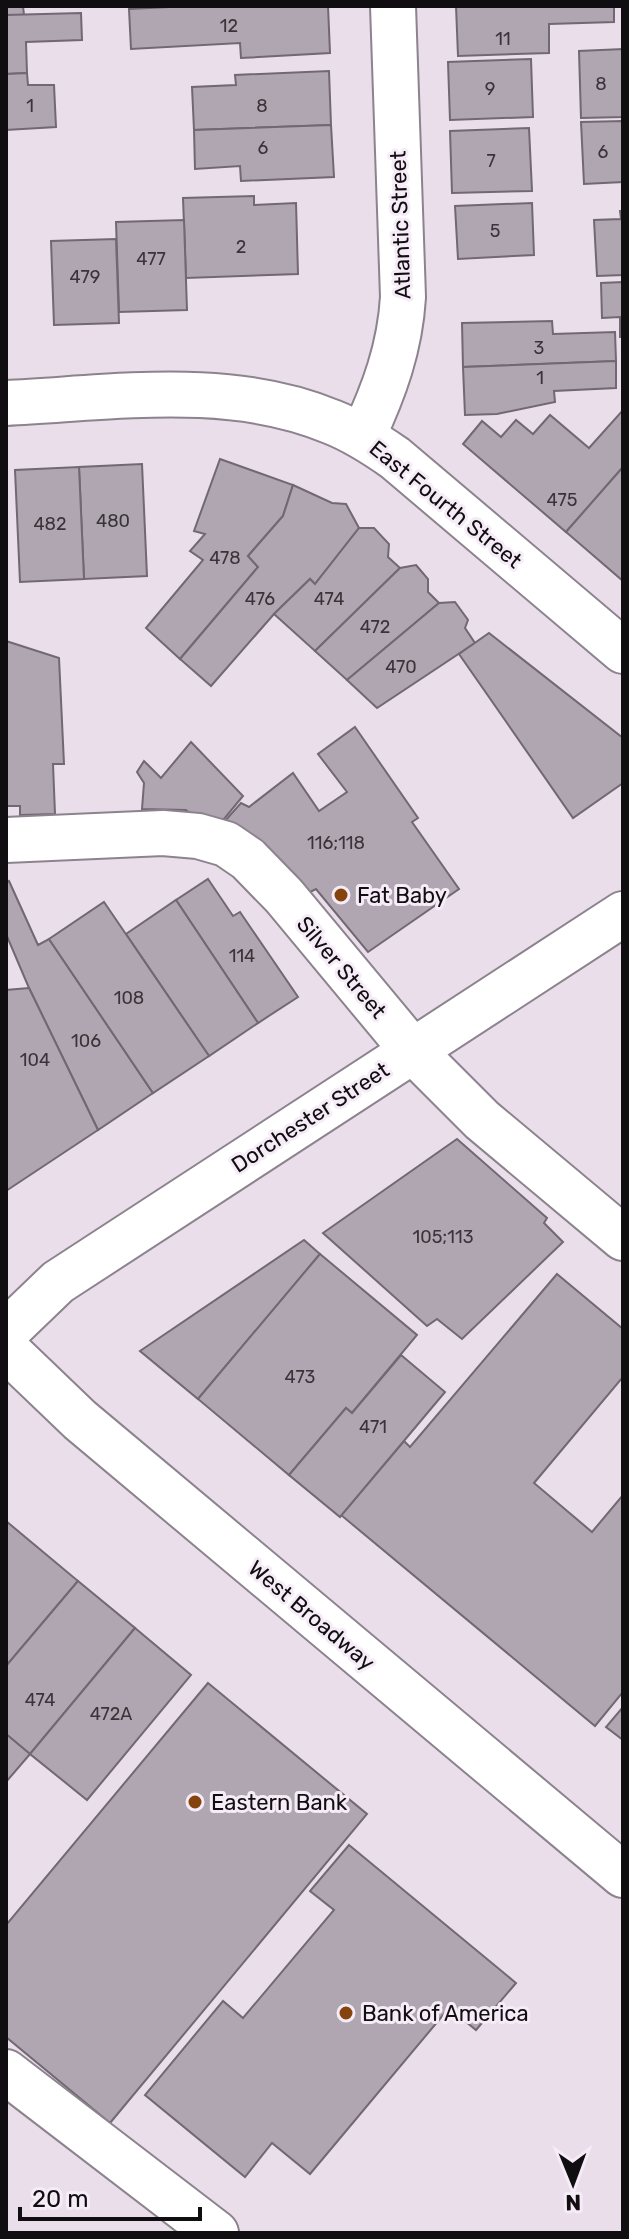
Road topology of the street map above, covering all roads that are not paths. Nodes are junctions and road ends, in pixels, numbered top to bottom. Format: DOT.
graph roads {
  1 [pos="393,6"];
  2 [pos="6,403"];
  3 [pos="363,436"];
  4 [pos="623,651"];
  5 [pos="6,840"];
  6 [pos="623,914"];
  7 [pos="412,1050"];
  8 [pos="623,1238"];
  9 [pos="6,1332"];
  10 [pos="6,1349"];
  11 [pos="623,1875"];
  12 [pos="6,2072"];
  13 [pos="216,2233"];
  1 -- 3 [label="street, Atlantic Street"];
  2 -- 3 [label="street, East Fourth Street"];
  3 -- 4 [label="street, East Fourth Street"];
  5 -- 7 [label="street, Silver Street"];
  6 -- 7 [label="street, Dorchester Street"];
  7 -- 8 [label="street, Silver Street"];
  7 -- 9 [label="street, Dorchester Street"];
  10 -- 11 [label="street, West Broadway"];
  12 -- 13 [label="street"];
}
